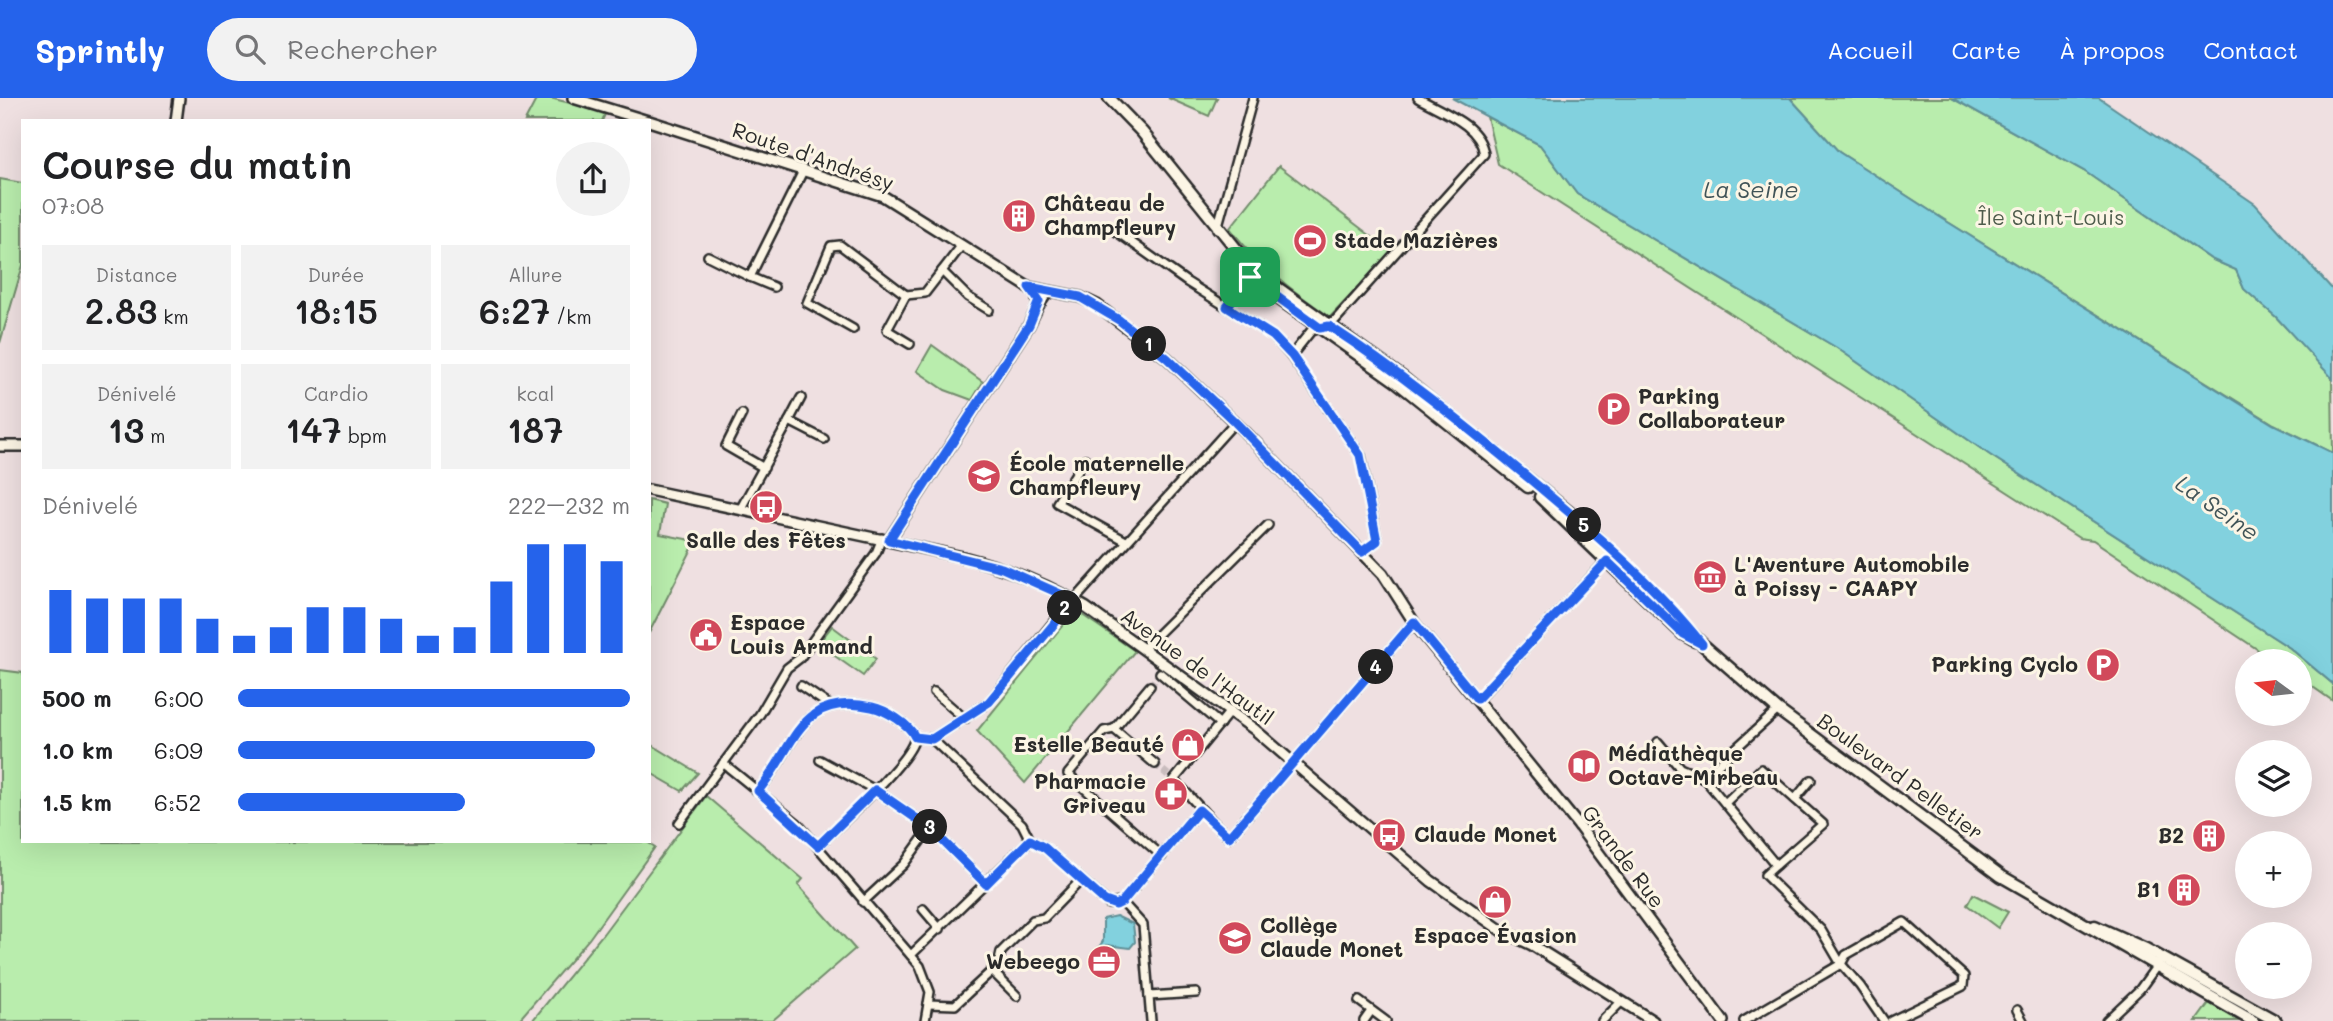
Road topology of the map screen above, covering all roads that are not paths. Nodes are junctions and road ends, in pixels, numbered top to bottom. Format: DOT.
graph roads {
  1 [pos="179,98"];
  2 [pos="573,98"];
  3 [pos="1102,98"];
  4 [pos="1109,98"];
  5 [pos="1253,98"];
  6 [pos="1418,98"];
  7 [pos="176,119"];
  8 [pos="642,119"];
  9 [pos="651,122"];
  10 [pos="803,171"];
  11 [pos="1110,227"];
  12 [pos="1217,229"];
  13 [pos="962,245"];
  14 [pos="708,256"];
  15 [pos="942,271"];
  16 [pos="750,277"];
  17 [pos="1250,277"];
  18 [pos="774,286"];
  19 [pos="1029,287"];
  20 [pos="1052,292"];
  21 [pos="906,295"];
  22 [pos="1227,307"];
  23 [pos="1037,309"];
  24 [pos="989,310"];
  25 [pos="1325,327"];
  26 [pos="853,329"];
  27 [pos="910,344"];
  28 [pos="1292,356"];
  29 [pos="801,398"];
  30 [pos="741,414"];
  31 [pos="789,421"];
  32 [pos="1235,422"];
  33 [pos="824,439"];
  34 [pos="0,446"];
  35 [pos="21,446"];
  36 [pos="1086,459"];
  37 [pos="764,468"];
  38 [pos="651,490"];
  39 [pos="741,508"];
  40 [pos="1268,525"];
  41 [pos="886,539"];
  42 [pos="1126,541"];
  43 [pos="1362,552"];
  44 [pos="1609,556"];
  45 [pos="1074,600"];
  46 [pos="1414,622"];
  47 [pos="1144,648"];
  48 [pos="1168,665"];
  49 [pos="802,686"];
  50 [pos="1150,686"];
  51 [pos="934,692"];
  52 [pos="1477,699"];
  53 [pos="829,705"];
  54 [pos="1231,710"];
  55 [pos="1777,710"];
  56 [pos="965,719"];
  57 [pos="1220,724"];
  58 [pos="1114,729"];
  59 [pos="915,737"];
  60 [pos="932,739"];
  61 [pos="1658,742"];
  62 [pos="820,760"];
  63 [pos="723,763"];
  64 [pos="1294,763"];
  65 [pos="1155,764"];
  66 [pos="1811,780"];
  67 [pos="1709,783"];
  68 [pos="875,790"];
  69 [pos="758,791"];
  70 [pos="1795,799"];
  71 [pos="1725,803"];
  72 [pos="1199,810"];
  73 [pos="679,823"];
  74 [pos="930,828"];
  75 [pos="1030,840"];
  76 [pos="818,846"];
  77 [pos="1162,856"];
  78 [pos="1776,864"];
  79 [pos="1081,880"];
  80 [pos="986,884"];
  81 [pos="863,902"];
  82 [pos="1122,902"];
  83 [pos="923,909"];
  84 [pos="2088,924"];
  85 [pos="940,929"];
  86 [pos="911,955"];
  87 [pos="2160,956"];
  88 [pos="1841,964"];
  89 [pos="2157,968"];
  90 [pos="992,971"];
  91 [pos="2214,985"];
  92 [pos="2199,991"];
  93 [pos="1196,993"];
  94 [pos="1017,996"];
  95 [pos="1149,996"];
  96 [pos="1359,1001"];
  97 [pos="1622,1001"];
  98 [pos="928,1004"];
  99 [pos="2017,1010"];
  100 [pos="1371,1011"];
  101 [pos="925,1021"];
  102 [pos="1151,1021"];
  103 [pos="1364,1021"];
  104 [pos="1386,1021"];
  105 [pos="1602,1021"];
  106 [pos="1653,1021"];
  107 [pos="1723,1021"];
  108 [pos="1744,1021"];
  109 [pos="1884,1021"];
  110 [pos="1891,1021"];
  111 [pos="2023,1021"];
  112 [pos="2106,1021"];
  113 [pos="2253,1021"];
  114 [pos="2276,1021"];
  1 -- 7 [label="street"];
  2 -- 8 [label="street, Route d'Andrésy"];
  3 -- 17 [label="main road, Boulevard Pelletier"];
  4 -- 12 [label="main road, Boulevard Pelletier"];
  5 -- 12 [label="street"];
  6 -- 25 [label="street"];
  9 -- 10 [label="street, Route d'Andrésy"];
  10 -- 13 [label="street, Route d'Andrésy"];
  10 -- 16 [label="street"];
  11 -- 22 [label="street"];
  12 -- 25 [label="main road, Boulevard Pelletier"];
  13 -- 15 [label="street"];
  13 -- 19 [label="street, Route d'Andrésy"];
  14 -- 16 [label="street"];
  15 -- 21 [label="street"];
  15 -- 24 [label="street"];
  16 -- 18 [label="street"];
  17 -- 22 [label="street"];
  17 -- 25 [label="main road, Boulevard Pelletier"];
  19 -- 20 [label="street, Grande Rue"];
  19 -- 23 [label="street"];
  20 -- 23 [label="street"];
  20 -- 32 [label="street, Grande Rue"];
  21 -- 26 [label="street"];
  21 -- 27 [label="street"];
  22 -- 28 [label="street"];
  23 -- 41 [label="street"];
  25 -- 28 [label="street"];
  25 -- 44 [label="main road, Boulevard Pelletier"];
  28 -- 43 [label="street"];
  29 -- 31 [label="street"];
  30 -- 37 [label="street"];
  31 -- 33 [label="street"];
  31 -- 37 [label="street"];
  32 -- 42 [label="street"];
  32 -- 43 [label="street, Grande Rue"];
  34 -- 35 [label="street"];
  36 -- 42 [label="street"];
  37 -- 39 [label="street"];
  38 -- 39 [label="street, Avenue de l'Hautil"];
  39 -- 41 [label="street, Avenue de l'Hautil"];
  40 -- 47 [label="street"];
  41 -- 45 [label="street, Avenue de l'Hautil"];
  41 -- 63 [label="street"];
  42 -- 45 [label="street"];
  43 -- 46 [label="street, Grande Rue"];
  44 -- 52 [label="street"];
  44 -- 55 [label="main road, Boulevard Pelletier"];
  45 -- 47 [label="street, Avenue de l'Hautil"];
  45 -- 56 [label="street"];
  46 -- 52 [label="street, Grande Rue"];
  46 -- 64 [label="street"];
  47 -- 48 [label="street, Avenue de l'Hautil"];
  48 -- 54 [label="street, Avenue de l'Hautil"];
  48 -- 57 [label="street, Avenue de l'Hautil"];
  49 -- 53 [label="street"];
  50 -- 58 [label="street"];
  51 -- 56 [label="street"];
  52 -- 107 [label="street, Grande Rue"];
  53 -- 59 [label="street"];
  53 -- 69 [label="street"];
  54 -- 57 [label="street"];
  54 -- 64 [label="street, Avenue de l'Hautil"];
  55 -- 61 [label="street"];
  55 -- 84 [label="main road, Boulevard Pelletier"];
  56 -- 60 [label="street"];
  57 -- 72 [label="street"];
  58 -- 65 [label="street"];
  58 -- 77 [label="street"];
  59 -- 60 [label="street"];
  59 -- 68 [label="street"];
  60 -- 75 [label="street"];
  62 -- 68 [label="street"];
  63 -- 69 [label="street"];
  63 -- 73 [label="street"];
  64 -- 72 [label="street"];
  64 -- 97 [label="street, Avenue de l'Hautil"];
  66 -- 70 [label="street"];
  67 -- 71 [label="street"];
  68 -- 74 [label="street"];
  68 -- 76 [label="street"];
  69 -- 76 [label="street"];
  70 -- 71 [label="street"];
  70 -- 78 [label="street"];
  71 -- 78 [label="street"];
  72 -- 77 [label="street"];
  74 -- 80 [label="street"];
  74 -- 81 [label="street"];
  75 -- 79 [label="street"];
  75 -- 80 [label="street"];
  76 -- 81 [label="street"];
  77 -- 82 [label="street"];
  78 -- 88 [label="street"];
  79 -- 82 [label="street"];
  79 -- 90 [label="street"];
  80 -- 85 [label="street"];
  81 -- 86 [label="street"];
  82 -- 95 [label="street"];
  83 -- 85 [label="street"];
  84 -- 87 [label="main road, Boulevard Pelletier"];
  84 -- 89 [label="main road, Boulevard Pelletier"];
  85 -- 86 [label="street"];
  86 -- 98 [label="street"];
  87 -- 89 [label="street"];
  87 -- 91 [label="main road, Boulevard Pelletier"];
  88 -- 108 [label="street"];
  88 -- 109 [label="street"];
  88 -- 110 [label="street"];
  89 -- 92 [label="main road, Boulevard Pelletier"];
  89 -- 112 [label="street"];
  90 -- 94 [label="street"];
  90 -- 98 [label="street"];
  91 -- 92 [label="main road"];
  91 -- 114 [label="main road, Boulevard Pelletier"];
  92 -- 113 [label="main road, Boulevard Pelletier"];
  93 -- 95 [label="street"];
  95 -- 102 [label="street"];
  96 -- 100 [label="street"];
  97 -- 105 [label="street"];
  97 -- 106 [label="street, Avenue de l'Hautil"];
  98 -- 101 [label="street"];
  99 -- 111 [label="street"];
  100 -- 103 [label="street"];
  100 -- 104 [label="street"];
}
